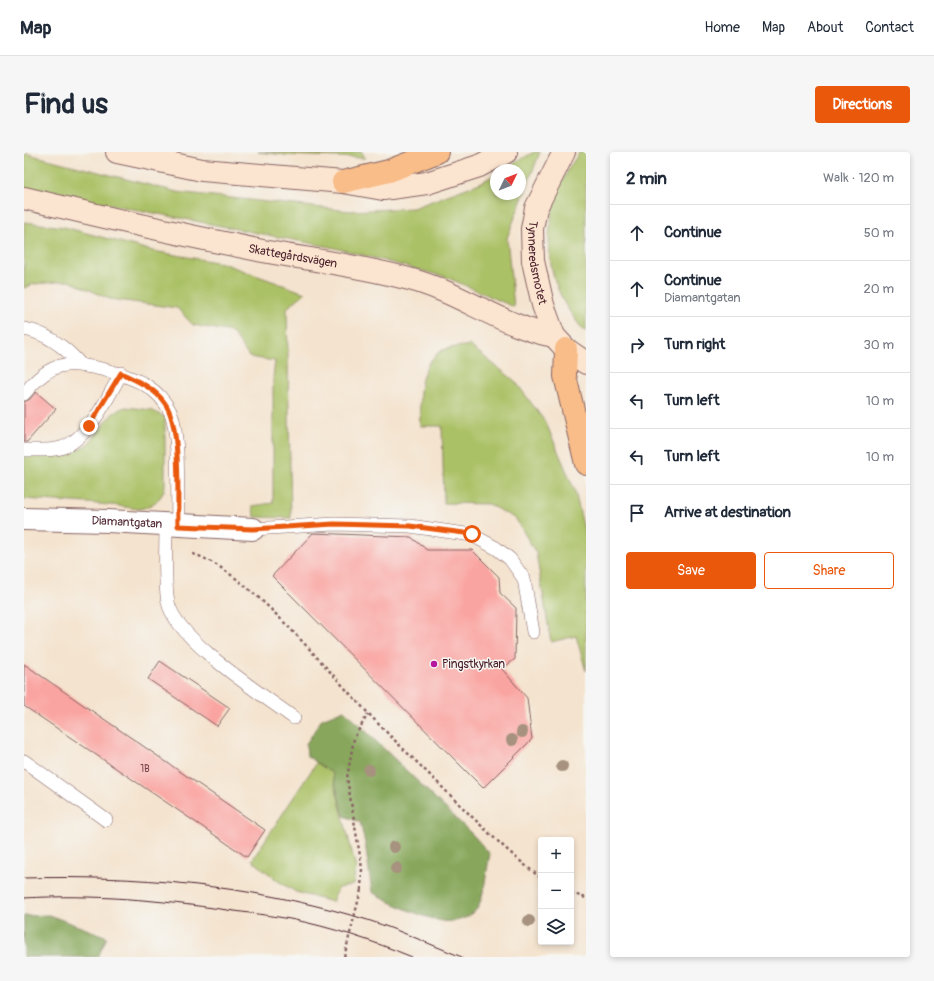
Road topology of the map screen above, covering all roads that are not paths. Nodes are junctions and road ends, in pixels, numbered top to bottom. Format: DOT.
graph roads {
  1 [pos="117,152"];
  2 [pos="437,152"];
  3 [pos="506,152"];
  4 [pos="564,152"];
  5 [pos="343,182"];
  6 [pos="24,198"];
  7 [pos="24,329"];
  8 [pos="560,343"];
  9 [pos="586,363"];
  10 [pos="81,365"];
  11 [pos="121,373"];
  12 [pos="24,394"];
  13 [pos="24,450"];
  14 [pos="586,464"];
  15 [pos="24,519"];
  16 [pos="253,529"];
  17 [pos="170,532"];
  18 [pos="533,632"];
  19 [pos="294,718"];
  20 [pos="24,761"];
  21 [pos="106,820"];
  1 -- 5 [label="street"];
  2 -- 5 [label="highway"];
  3 -- 5 [label="street"];
  4 -- 8 [label="street, Tynneredsmotet"];
  6 -- 8 [label="street, Skattegårdsvägen"];
  7 -- 10 [label="lane"];
  8 -- 9 [label="street"];
  8 -- 14 [label="highway"];
  10 -- 11 [label="lane"];
  10 -- 12 [label="lane"];
  11 -- 13 [label="lane"];
  11 -- 17 [label="lane"];
  15 -- 17 [label="street, Diamantgatan"];
  16 -- 17 [label="street, Diamantgatan"];
  16 -- 18 [label="lane"];
  17 -- 19 [label="lane"];
  20 -- 21 [label="lane"];
}
